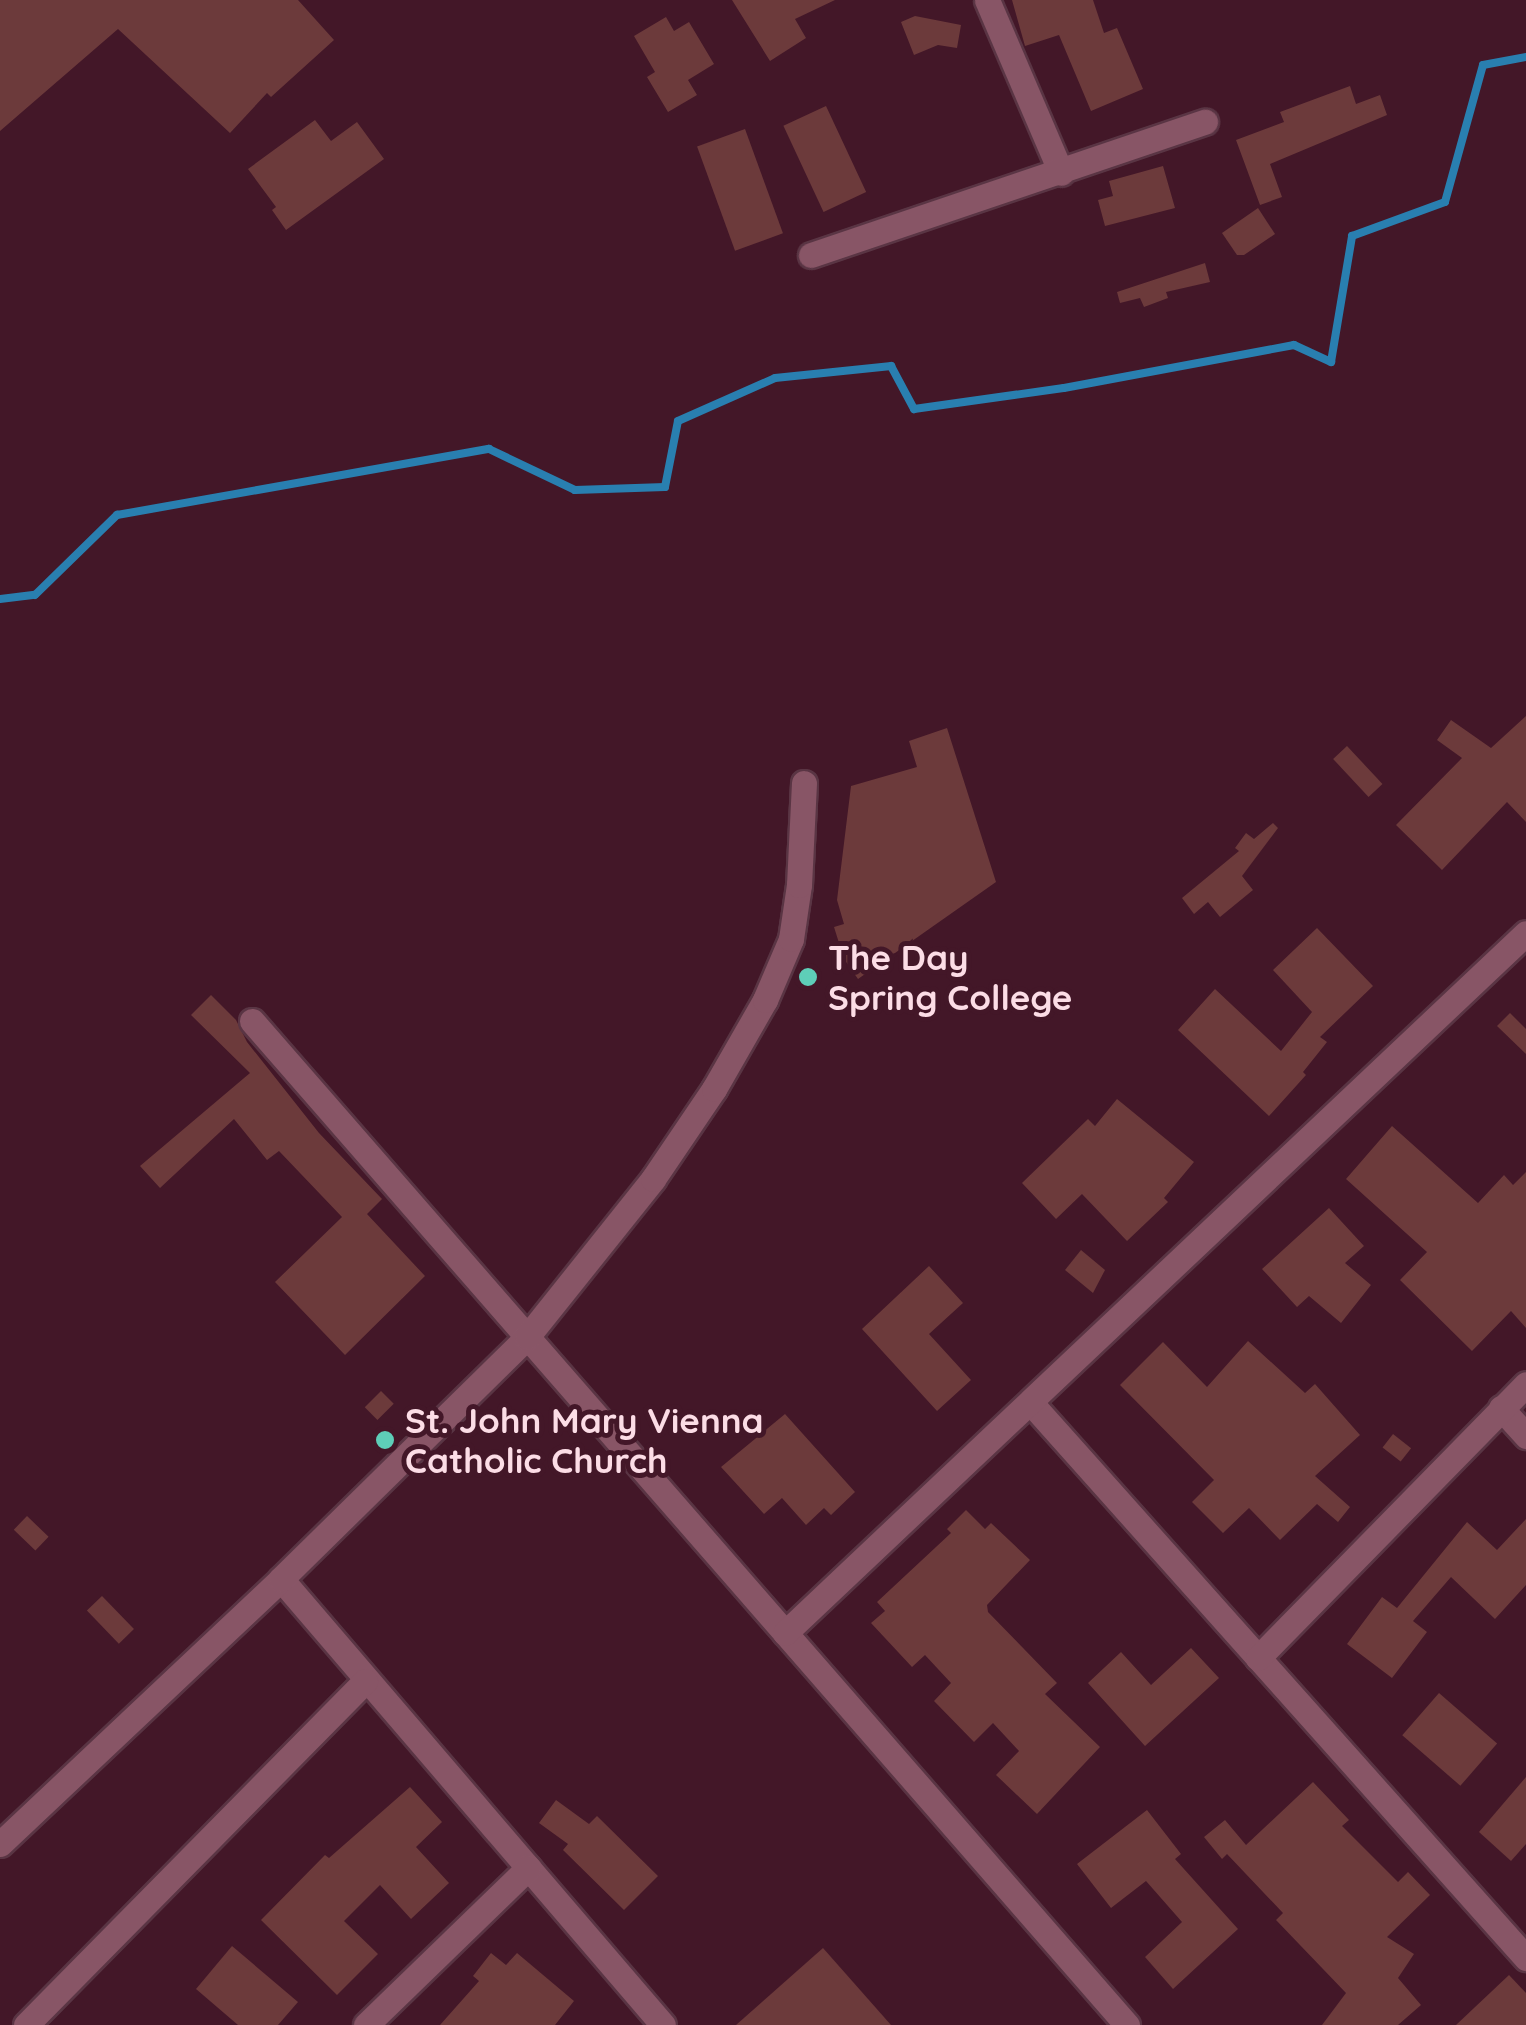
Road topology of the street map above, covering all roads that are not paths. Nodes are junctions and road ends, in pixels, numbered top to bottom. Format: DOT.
graph roads {
  1 [pos="987,0"];
  2 [pos="1204,122"];
  3 [pos="1061,173"];
  4 [pos="810,255"];
  5 [pos="804,783"];
  6 [pos="1526,933"];
  7 [pos="252,1021"];
  8 [pos="527,1337"];
  9 [pos="1526,1384"];
  10 [pos="1030,1403"];
  11 [pos="1501,1408"];
  12 [pos="1526,1436"];
  13 [pos="281,1579"];
  14 [pos="785,1633"];
  15 [pos="1258,1658"];
  16 [pos="365,1681"];
  17 [pos="12,1818"];
  18 [pos="0,1844"];
  19 [pos="528,1868"];
  20 [pos="1526,1958"];
  21 [pos="26,2025"];
  22 [pos="366,2025"];
  23 [pos="664,2025"];
  24 [pos="1127,2025"];
  1 -- 3 [label="street"];
  2 -- 3 [label="street"];
  3 -- 4 [label="street"];
  5 -- 8 [label="street"];
  6 -- 10 [label="street"];
  7 -- 8 [label="street"];
  8 -- 13 [label="street"];
  8 -- 14 [label="street"];
  9 -- 11 [label="street"];
  10 -- 14 [label="street"];
  10 -- 15 [label="street"];
  11 -- 12 [label="street"];
  11 -- 15 [label="street"];
  13 -- 16 [label="street"];
  13 -- 17 [label="street"];
  14 -- 24 [label="street"];
  15 -- 20 [label="street"];
  16 -- 19 [label="street"];
  16 -- 21 [label="street"];
  17 -- 18 [label="street"];
  19 -- 22 [label="street"];
  19 -- 23 [label="street"];
}
